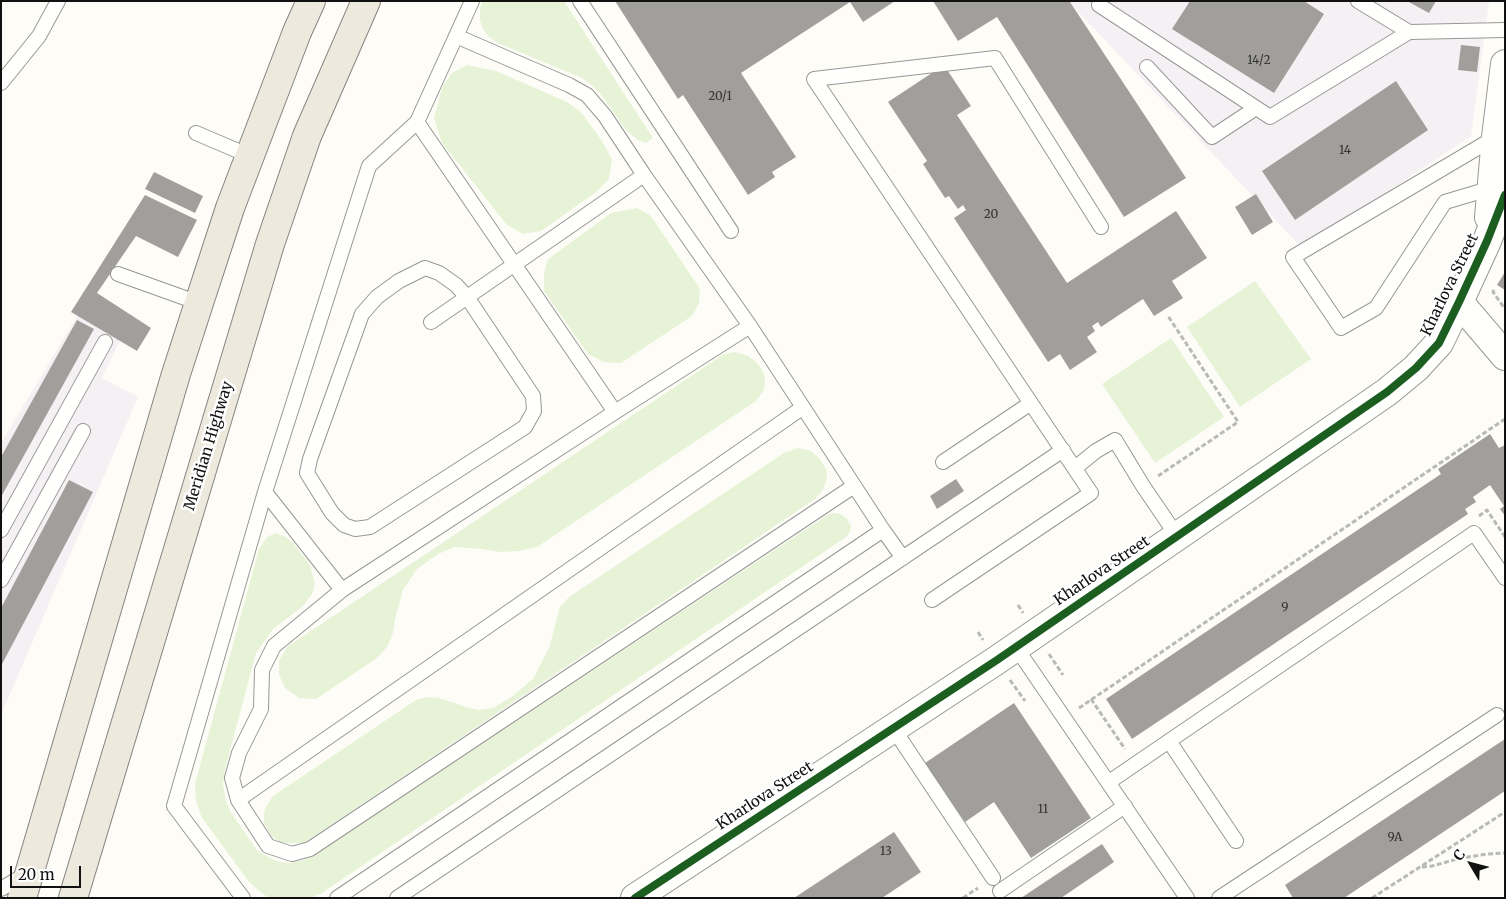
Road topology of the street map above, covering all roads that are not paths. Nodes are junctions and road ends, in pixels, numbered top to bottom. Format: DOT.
graph roads {
  1 [pos="58,1"];
  2 [pos="311,1"];
  3 [pos="366,1"];
  4 [pos="472,1"];
  5 [pos="580,1"];
  6 [pos="1358,1"];
  7 [pos="1099,2"];
  8 [pos="1505,30"];
  9 [pos="1409,32"];
  10 [pos="456,36"];
  11 [pos="1505,66"];
  12 [pos="1147,67"];
  13 [pos="1,83"];
  14 [pos="1256,108"];
  15 [pos="416,122"];
  16 [pos="196,133"];
  17 [pos="1496,136"];
  18 [pos="250,156"];
  19 [pos="644,175"];
  20 [pos="1498,192"];
  21 [pos="1101,227"];
  22 [pos="731,232"];
  23 [pos="514,265"];
  24 [pos="118,274"];
  25 [pos="467,297"];
  26 [pos="1460,302"];
  27 [pos="199,303"];
  28 [pos="431,322"];
  29 [pos="750,326"];
  30 [pos="105,342"];
  31 [pos="1505,356"];
  32 [pos="1031,403"];
  33 [pos="802,408"];
  34 [pos="615,412"];
  35 [pos="83,432"];
  36 [pos="1063,450"];
  37 [pos="943,462"];
  38 [pos="1075,468"];
  39 [pos="854,486"];
  40 [pos="265,492"];
  41 [pos="1,530"];
  42 [pos="883,530"];
  43 [pos="1177,536"];
  44 [pos="903,558"];
  45 [pos="1505,578"];
  46 [pos="1,580"];
  47 [pos="342,590"];
  48 [pos="932,600"];
  49 [pos="1015,646"];
  50 [pos="1497,714"];
  51 [pos="892,728"];
  52 [pos="1169,741"];
  53 [pos="1109,782"];
  54 [pos="238,800"];
  55 [pos="1125,806"];
  56 [pos="1236,841"];
  57 [pos="31,872"];
  58 [pos="993,878"];
  59 [pos="1,889"];
  60 [pos="1000,891"];
  61 [pos="22,898"];
  62 [pos="73,898"];
  63 [pos="243,898"];
  64 [pos="337,898"];
  65 [pos="397,898"];
  66 [pos="635,898"];
  67 [pos="1187,898"];
  68 [pos="1219,898"];
  1 -- 13 [label="lane"];
  2 -- 18 [label="main road"];
  3 -- 62 [label="main road, Meridian Highway"];
  4 -- 10 [label="lane"];
  5 -- 22 [label="lane"];
  6 -- 9 [label="lane"];
  7 -- 14 [label="lane"];
  8 -- 9 [label="lane"];
  9 -- 14 [label="lane"];
  10 -- 15 [label="lane"];
  10 -- 19 [label="lane"];
  11 -- 17 [label="street, Kharlova Street"];
  12 -- 14 [label="lane"];
  15 -- 23 [label="lane"];
  15 -- 40 [label="lane"];
  16 -- 18 [label="lane"];
  17 -- 20 [label="street, Kharlova Street"];
  17 -- 20 [label="lane"];
  18 -- 27 [label="main road"];
  19 -- 23 [label="lane"];
  19 -- 29 [label="lane"];
  20 -- 26 [label="street, Kharlova Street"];
  21 -- 32 [label="lane"];
  23 -- 25 [label="lane"];
  23 -- 34 [label="lane"];
  24 -- 27 [label="lane"];
  25 -- 25 [label="lane"];
  25 -- 28 [label="lane"];
  26 -- 31 [label="street"];
  26 -- 43 [label="street, Kharlova Street"];
  27 -- 57 [label="main road"];
  29 -- 33 [label="lane"];
  29 -- 34 [label="lane"];
  30 -- 41 [label="lane"];
  32 -- 36 [label="lane"];
  32 -- 37 [label="lane"];
  33 -- 39 [label="lane"];
  33 -- 54 [label="lane"];
  34 -- 47 [label="lane"];
  35 -- 46 [label="lane"];
  36 -- 38 [label="lane"];
  36 -- 44 [label="lane"];
  38 -- 43 [label="lane"];
  38 -- 48 [label="lane"];
  39 -- 42 [label="lane"];
  39 -- 54 [label="lane"];
  40 -- 47 [label="lane"];
  40 -- 63 [label="lane"];
  42 -- 44 [label="lane"];
  42 -- 64 [label="lane"];
  43 -- 49 [label="street, Kharlova Street"];
  44 -- 65 [label="lane"];
  45 -- 52 [label="lane"];
  47 -- 54 [label="lane"];
  49 -- 51 [label="street, Kharlova Street"];
  49 -- 53 [label="lane"];
  50 -- 68 [label="lane"];
  51 -- 58 [label="lane"];
  51 -- 66 [label="street, Kharlova Street"];
  52 -- 53 [label="lane"];
  52 -- 56 [label="lane"];
  53 -- 55 [label="lane"];
  55 -- 60 [label="lane"];
  55 -- 67 [label="lane"];
  57 -- 59 [label="lane"];
  57 -- 61 [label="main road"];
}
